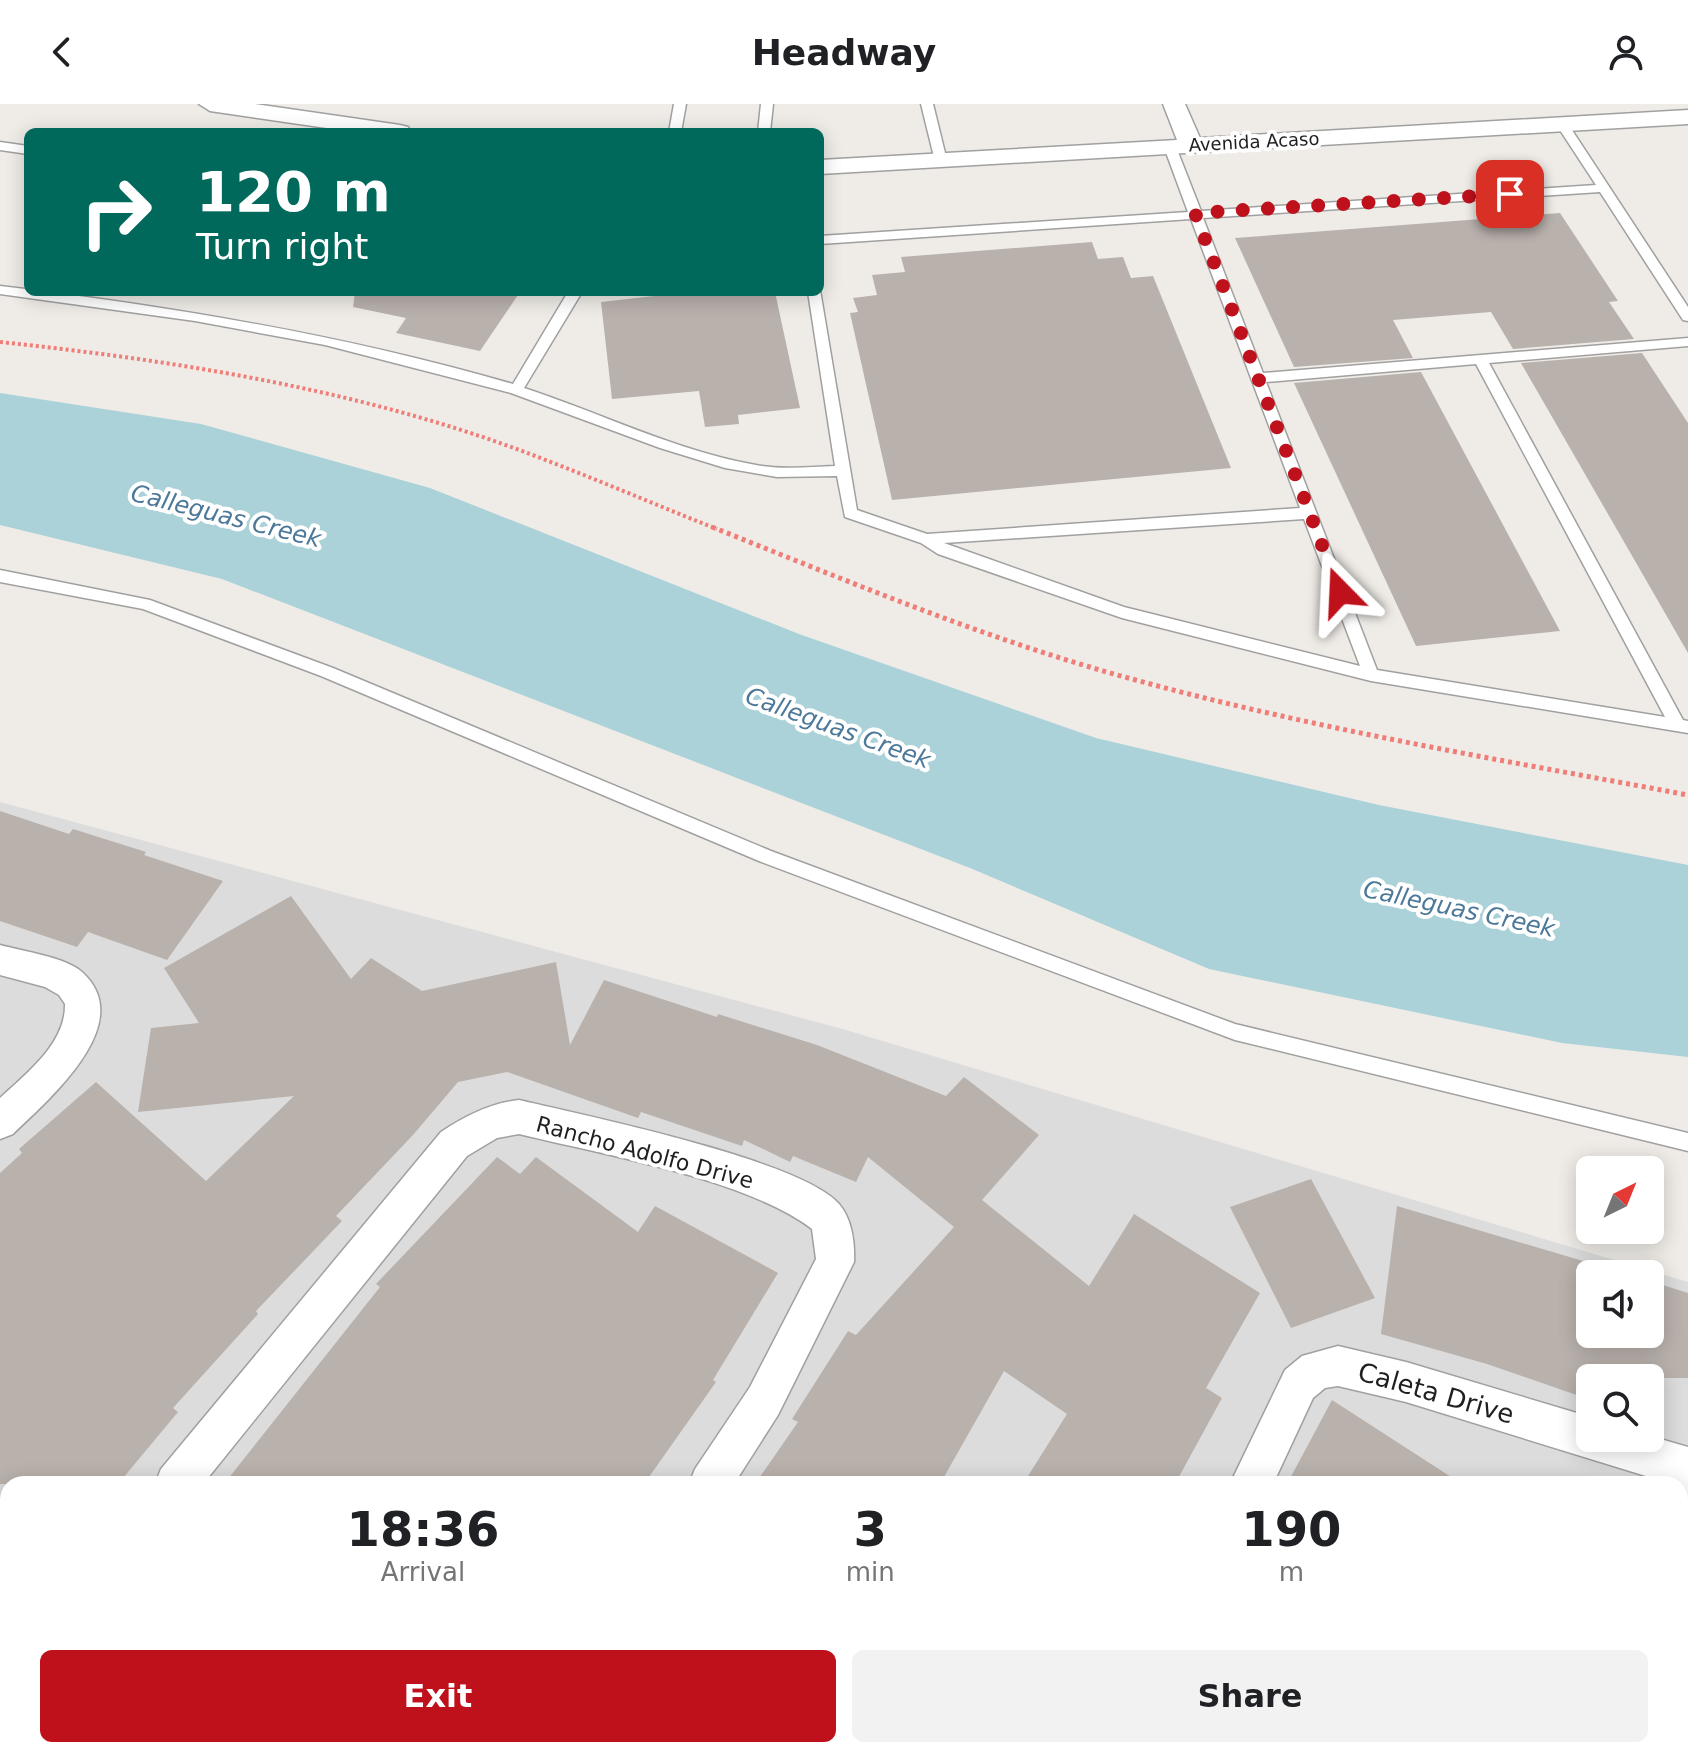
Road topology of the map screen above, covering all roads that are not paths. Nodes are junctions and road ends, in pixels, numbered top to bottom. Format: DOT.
graph roads {
  1 [pos="210,104"];
  2 [pos="680,104"];
  3 [pos="767,104"];
  4 [pos="927,104"];
  5 [pos="1174,104"];
  6 [pos="1549,104"];
  7 [pos="255,107"];
  8 [pos="1686,120"];
  9 [pos="1562,124"];
  10 [pos="377,128"];
  11 [pos="676,128"];
  12 [pos="764,128"];
  13 [pos="6,146"];
  14 [pos="1180,146"];
  15 [pos="0,158"];
  16 [pos="941,161"];
  17 [pos="824,167"];
  18 [pos="1604,188"];
  19 [pos="1195,213"];
  20 [pos="824,240"];
  21 [pos="0,290"];
  22 [pos="24,293"];
  23 [pos="45,296"];
  24 [pos="573,296"];
  25 [pos="816,296"];
  26 [pos="1688,317"];
  27 [pos="1688,342"];
  28 [pos="1481,360"];
  29 [pos="1258,378"];
  30 [pos="516,390"];
  31 [pos="841,471"];
  32 [pos="1310,513"];
  33 [pos="926,539"];
  34 [pos="0,576"];
  35 [pos="1371,675"];
  36 [pos="1683,726"];
  37 [pos="0,960"];
  38 [pos="0,1122"];
  39 [pos="1688,1142"];
  40 [pos="1576,1434"];
  41 [pos="1636,1452"];
  42 [pos="1688,1468"];
  43 [pos="183,1476"];
  44 [pos="715,1476"];
  45 [pos="1255,1476"];
  1 -- 7 [label="street"];
  2 -- 11 [label="lane"];
  3 -- 12 [label="lane"];
  4 -- 16 [label="lane"];
  5 -- 14 [label="street"];
  6 -- 9 [label="street"];
  7 -- 10 [label="street"];
  8 -- 9 [label="street, Avenida Acaso"];
  9 -- 14 [label="street, Avenida Acaso"];
  9 -- 18 [label="lane"];
  13 -- 15 [label="lane"];
  14 -- 16 [label="street, Avenida Acaso"];
  14 -- 19 [label="lane"];
  16 -- 17 [label="street, Avenida Acaso"];
  18 -- 19 [label="lane"];
  18 -- 26 [label="lane"];
  19 -- 20 [label="lane"];
  19 -- 29 [label="lane"];
  21 -- 22 [label="lane"];
  23 -- 30 [label="lane"];
  24 -- 30 [label="lane"];
  25 -- 31 [label="lane"];
  27 -- 28 [label="lane"];
  28 -- 29 [label="lane"];
  28 -- 36 [label="lane"];
  29 -- 32 [label="lane"];
  30 -- 31 [label="lane"];
  31 -- 33 [label="lane"];
  32 -- 33 [label="lane"];
  32 -- 35 [label="lane"];
  33 -- 35 [label="lane"];
  34 -- 39 [label="lane"];
  35 -- 36 [label="lane"];
  37 -- 38 [label="street"];
  40 -- 45 [label="street, Caleta Drive"];
  41 -- 42 [label="street, Caleta Drive"];
  43 -- 44 [label="street, Rancho Adolfo Drive"];
}
